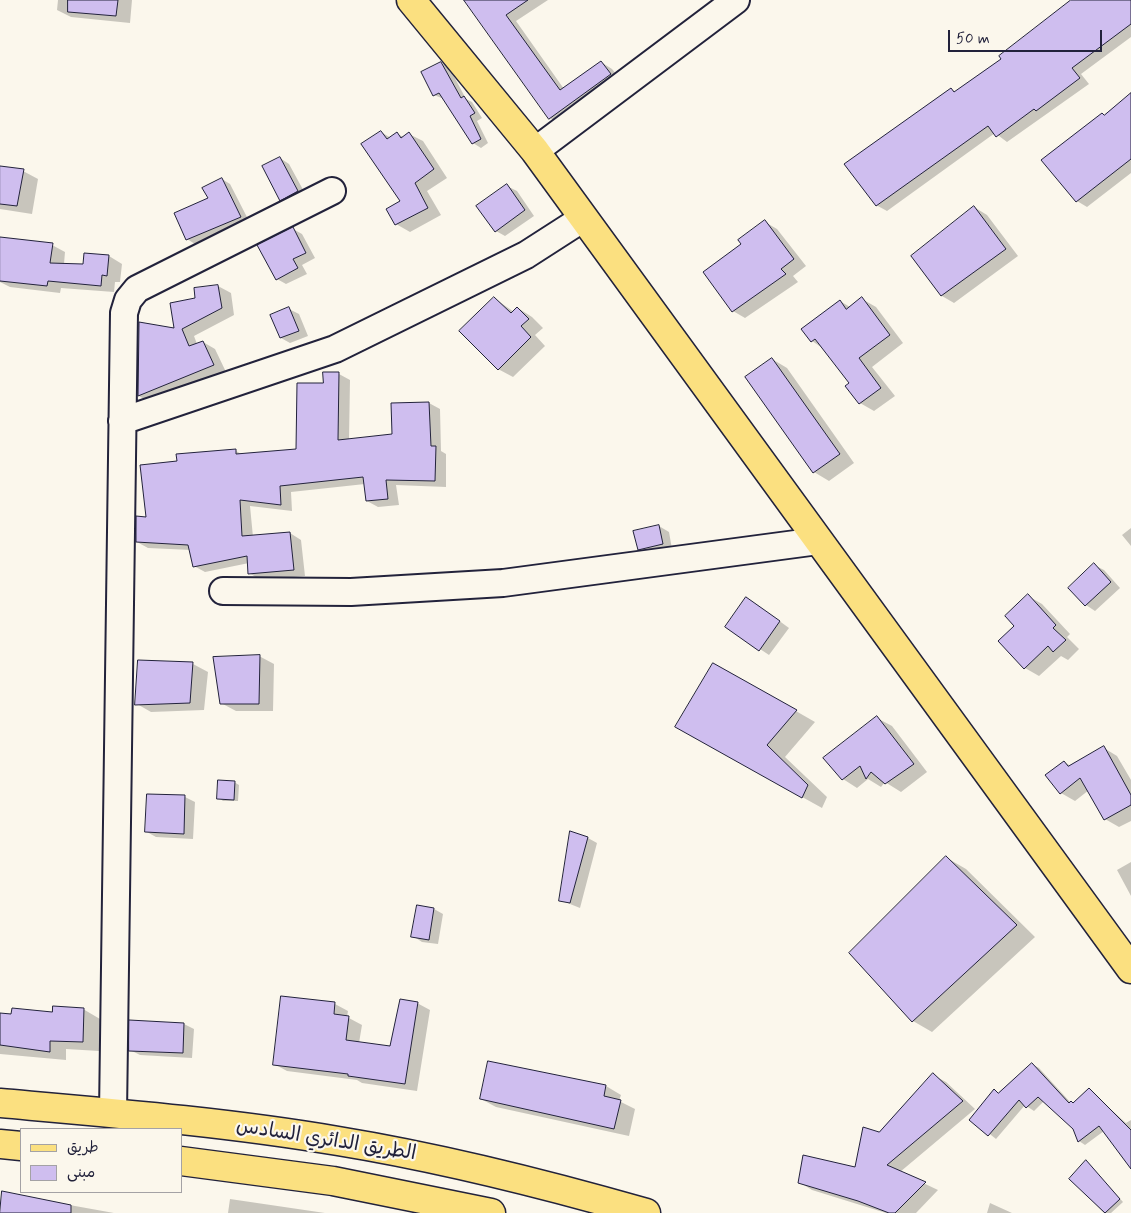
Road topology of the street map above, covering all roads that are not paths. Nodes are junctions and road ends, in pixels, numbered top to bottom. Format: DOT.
graph roads {
  1 [pos="411,0"];
  2 [pos="736,0"];
  3 [pos="535,151"];
  4 [pos="332,191"];
  5 [pos="582,219"];
  6 [pos="122,421"];
  7 [pos="818,541"];
  8 [pos="223,591"];
  9 [pos="1131,969"];
  10 [pos="0,1104"];
  11 [pos="113,1113"];
  12 [pos="186,1119"];
  13 [pos="182,1141"];
  14 [pos="0,1144"];
  15 [pos="20,1146"];
  16 [pos="182,1160"];
  17 [pos="582,1204"];
  18 [pos="492,1213"];
  19 [pos="646,1213"];
  1 -- 3 [label="main road"];
  2 -- 3 [label="street"];
  3 -- 5 [label="main road"];
  4 -- 6 [label="street"];
  5 -- 6 [label="street"];
  5 -- 7 [label="main road"];
  6 -- 11 [label="street"];
  7 -- 8 [label="street"];
  7 -- 9 [label="main road"];
  10 -- 11 [label="main road, الطريق الدائري السادس"];
  11 -- 12 [label="main road, الطريق الدائري السادس"];
  12 -- 13 [label="main road"];
  12 -- 17 [label="main road, الطريق الدائري السادس"];
  14 -- 15 [label="main road"];
  16 -- 18 [label="main road, الطريق الدائري السادس"];
  17 -- 19 [label="main road, الطريق الدائري السادس"];
}
